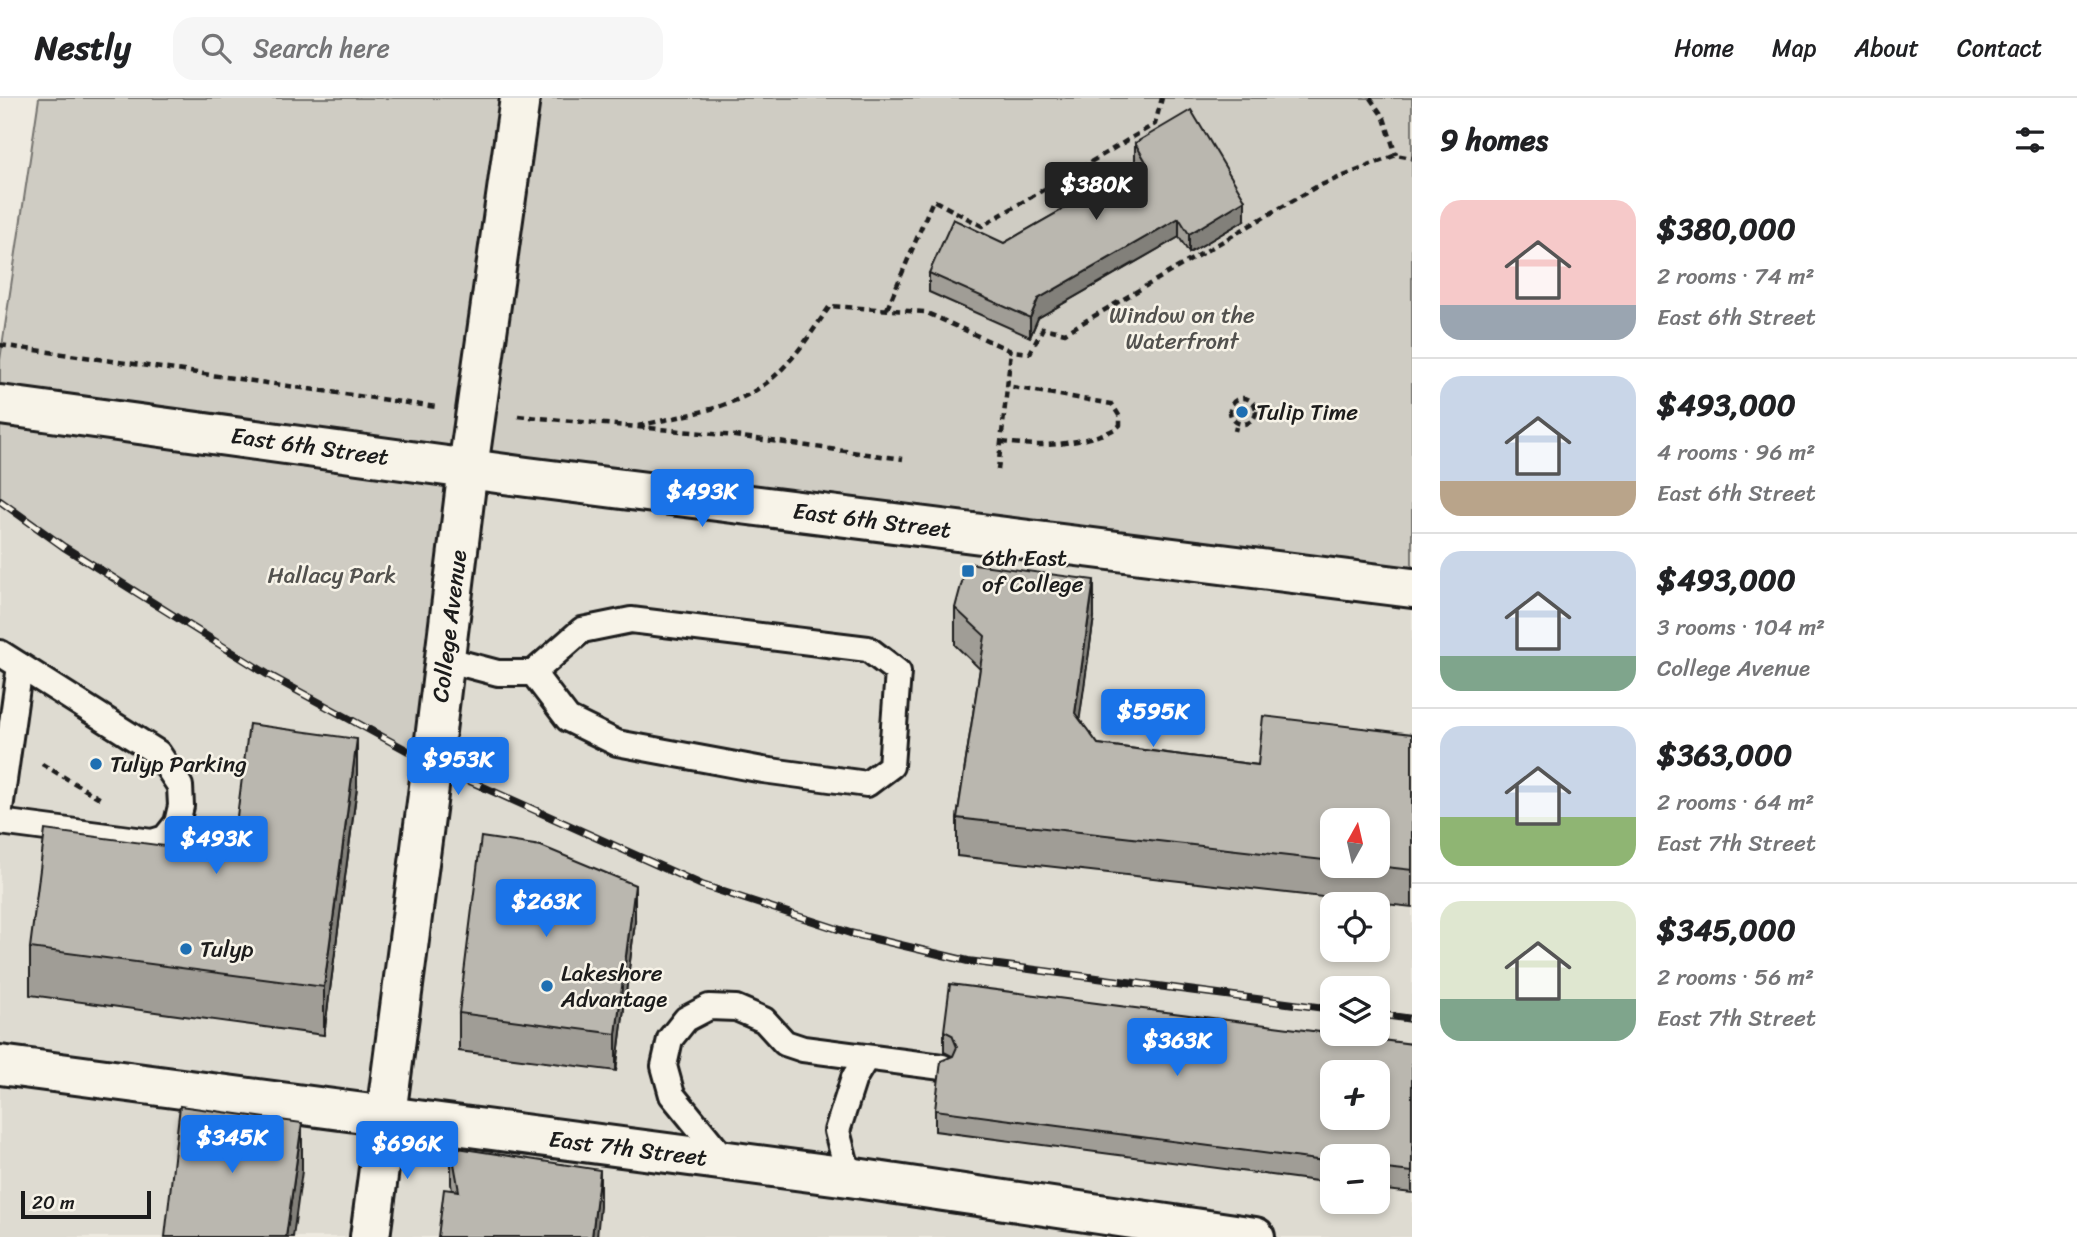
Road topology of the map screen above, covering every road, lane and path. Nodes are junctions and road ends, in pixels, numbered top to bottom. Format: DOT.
graph roads {
  1 [pos="520,98"];
  2 [pos="1162,98"];
  3 [pos="1370,98"];
  4 [pos="1396,155"];
  5 [pos="1412,158"];
  6 [pos="887,310"];
  7 [pos="0,345"];
  8 [pos="1011,351"];
  9 [pos="1007,386"];
  10 [pos="0,405"];
  11 [pos="475,412"];
  12 [pos="1256,415"];
  13 [pos="634,427"];
  14 [pos="1001,442"];
  15 [pos="903,459"];
  16 [pos="468,468"];
  17 [pos="998,470"];
  18 [pos="1412,588"];
  19 [pos="444,659"];
  20 [pos="10,660"];
  21 [pos="533,673"];
  22 [pos="9,743"];
  23 [pos="109,804"];
  24 [pos="0,809"];
  25 [pos="0,822"];
  26 [pos="866,1058"];
  27 [pos="0,1065"];
  28 [pos="942,1067"];
  29 [pos="386,1117"];
  30 [pos="725,1160"];
  31 [pos="849,1177"];
  32 [pos="370,1237"];
  33 [pos="1255,1237"];
  1 -- 11 [label="street, College Avenue"];
  2 -- 6 [label="path"];
  3 -- 4 [label="path"];
  4 -- 5 [label="path"];
  4 -- 8 [label="path"];
  6 -- 8 [label="path"];
  6 -- 13 [label="path"];
  7 -- 11 [label="path"];
  8 -- 9 [label="path"];
  9 -- 14 [label="path"];
  9 -- 14 [label="path"];
  10 -- 16 [label="street, East 6th Street"];
  11 -- 13 [label="path"];
  11 -- 16 [label="street, College Avenue"];
  12 -- 12 [label="path"];
  13 -- 15 [label="path"];
  14 -- 17 [label="path"];
  16 -- 18 [label="street, East 6th Street"];
  16 -- 19 [label="street, College Avenue"];
  19 -- 21 [label="lane"];
  19 -- 29 [label="street, College Avenue"];
  20 -- 22 [label="lane"];
  20 -- 25 [label="lane"];
  21 -- 21 [label="lane"];
  22 -- 23 [label="path"];
  22 -- 24 [label="lane"];
  26 -- 28 [label="lane"];
  26 -- 30 [label="lane"];
  26 -- 31 [label="lane"];
  27 -- 29 [label="street, East 7th Street"];
  29 -- 30 [label="street, East 7th Street"];
  29 -- 32 [label="street, College Avenue"];
  30 -- 31 [label="street, East 7th Street"];
  31 -- 33 [label="street, East 7th Street"];
}
